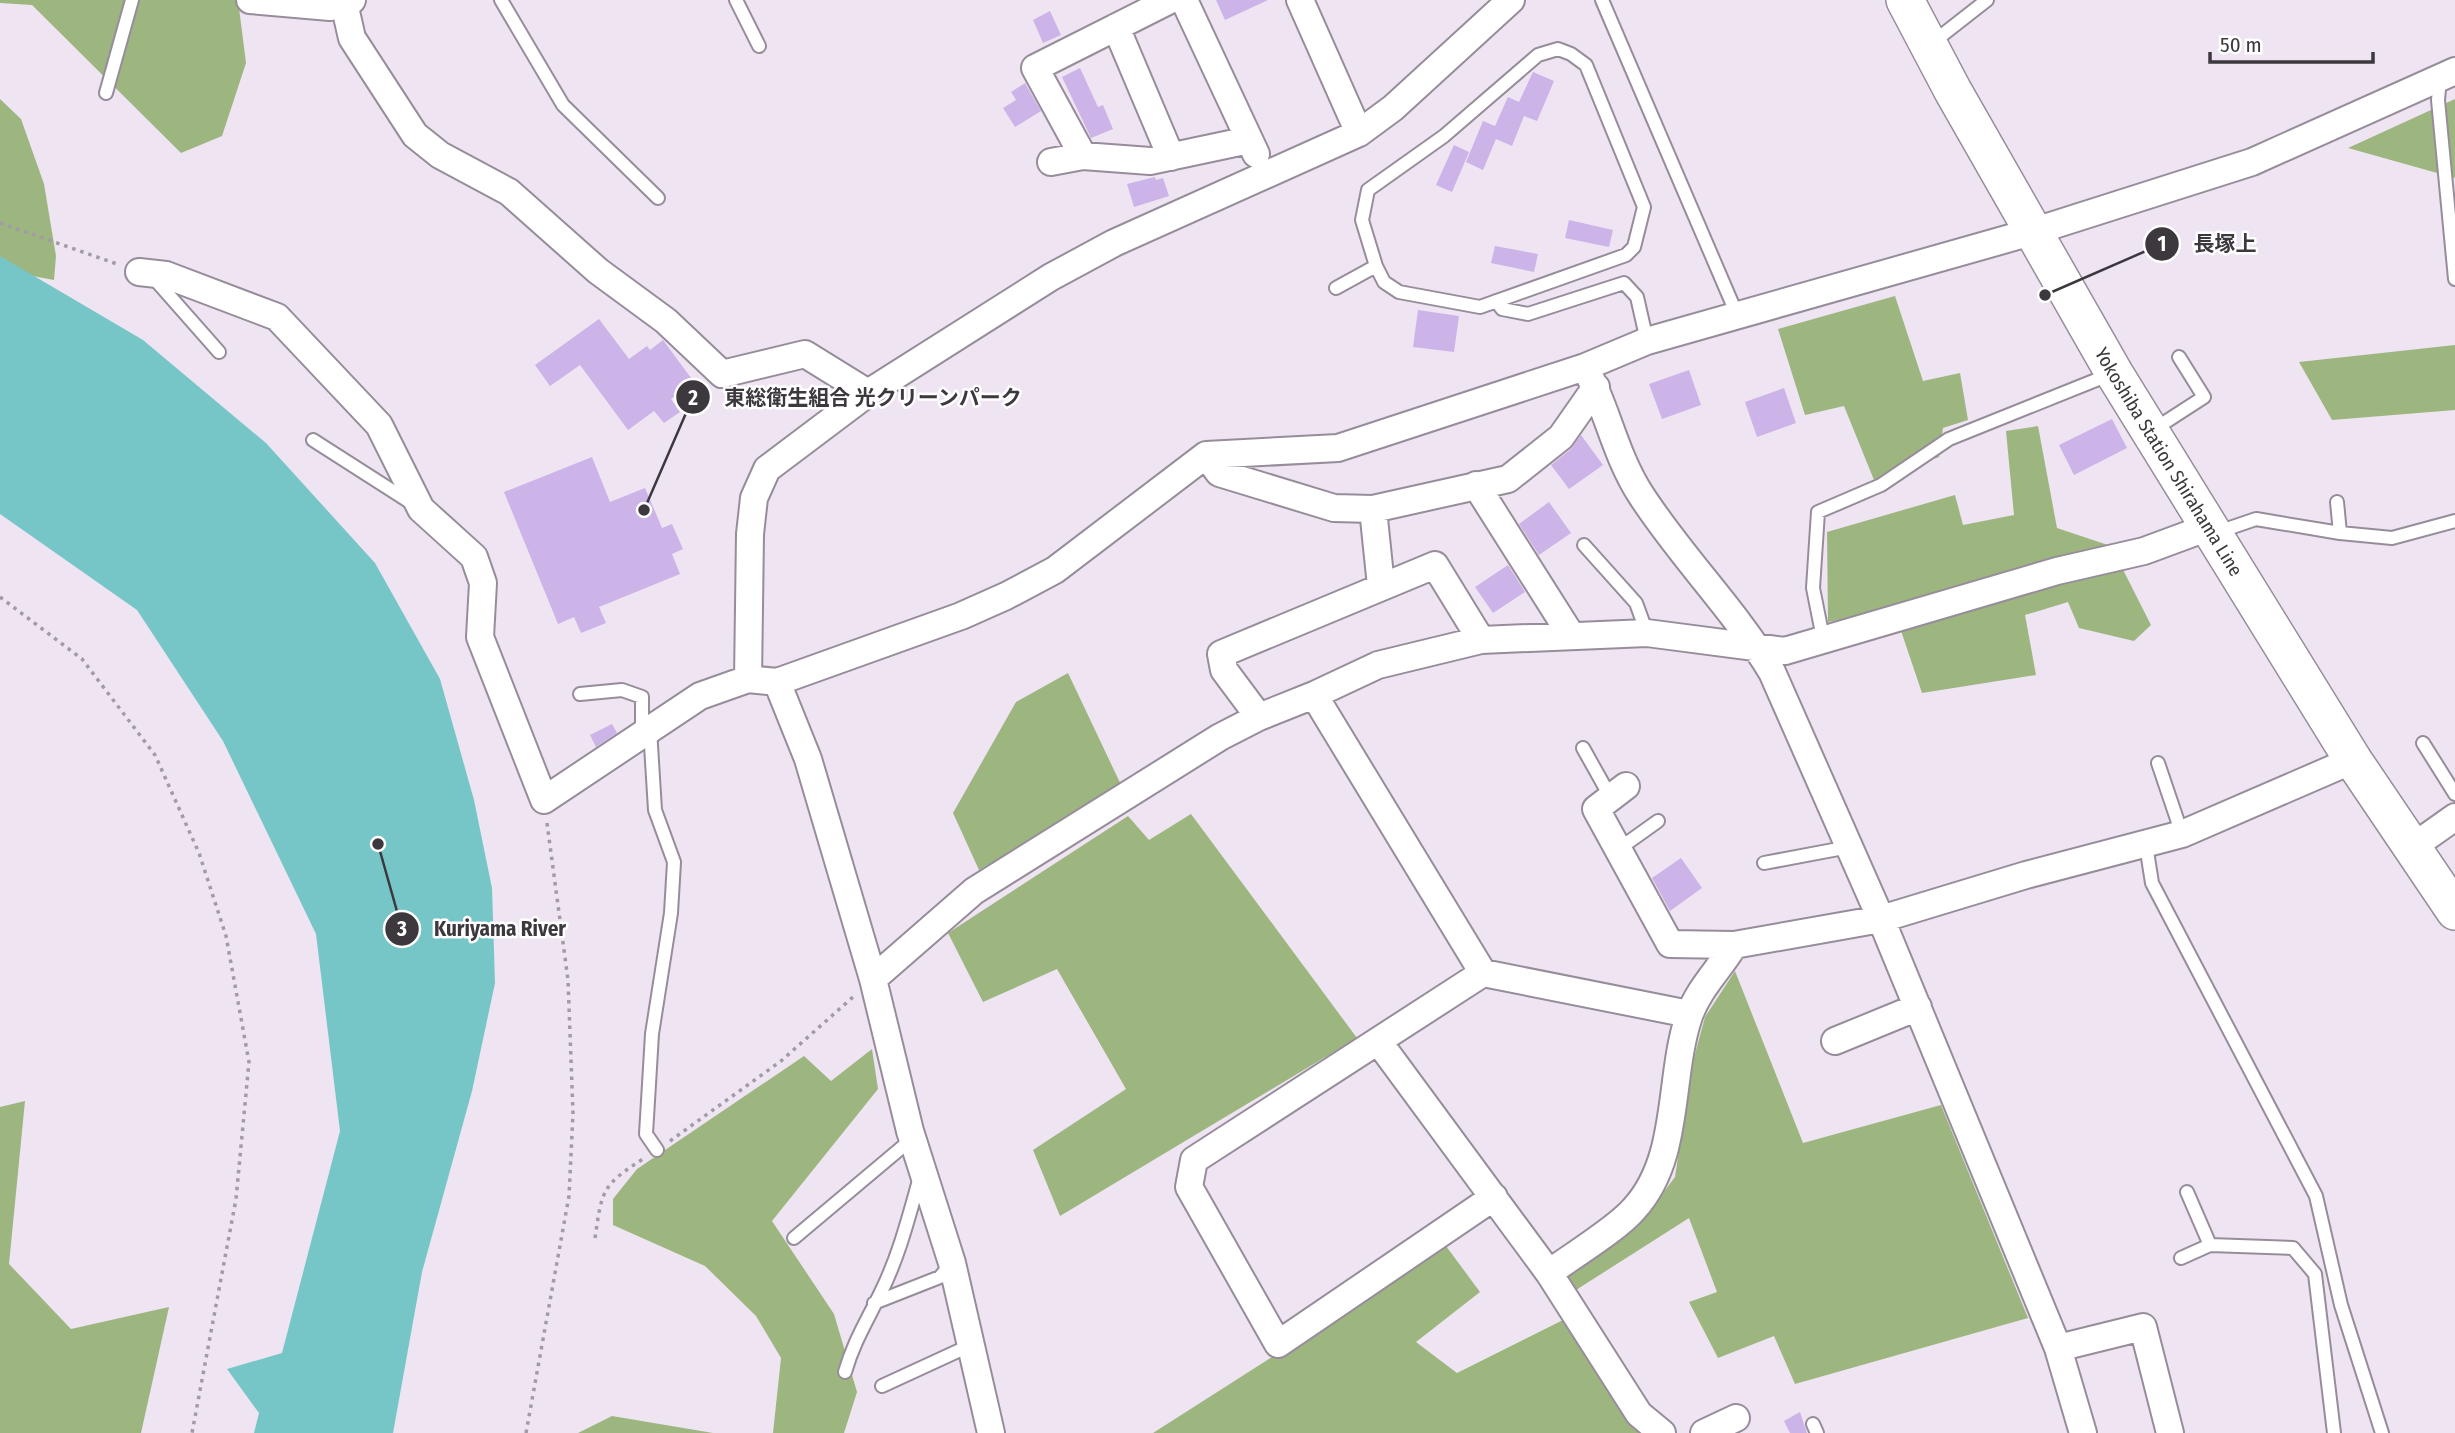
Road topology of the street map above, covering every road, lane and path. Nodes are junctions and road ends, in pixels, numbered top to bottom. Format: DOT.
graph roads {
  1 [pos="131,0"];
  2 [pos="250,0"];
  3 [pos="501,0"];
  4 [pos="736,0"];
  5 [pos="1170,0"];
  6 [pos="1184,0"];
  7 [pos="1300,0"];
  8 [pos="1511,0"];
  9 [pos="1602,0"];
  10 [pos="1905,0"];
  11 [pos="1987,0"];
  12 [pos="348,1"];
  13 [pos="1116,27"];
  14 [pos="1929,45"];
  15 [pos="759,46"];
  16 [pos="2447,75"];
  17 [pos="106,93"];
  18 [pos="1359,133"];
  19 [pos="1250,140"];
  20 [pos="1083,156"];
  21 [pos="1171,157"];
  22 [pos="1051,162"];
  23 [pos="1265,174"];
  24 [pos="658,198"];
  25 [pos="0,223"];
  26 [pos="2035,230"];
  27 [pos="1376,266"];
  28 [pos="144,272"];
  29 [pos="2455,279"];
  30 [pos="1336,288"];
  31 [pos="1496,301"];
  32 [pos="1738,318"];
  33 [pos="1647,341"];
  34 [pos="219,352"];
  35 [pos="2179,357"];
  36 [pos="2114,373"];
  37 [pos="1590,377"];
  38 [pos="868,393"];
  39 [pos="2151,432"];
  40 [pos="313,440"];
  41 [pos="1206,454"];
  42 [pos="1476,485"];
  43 [pos="2337,502"];
  44 [pos="421,509"];
  45 [pos="1373,509"];
  46 [pos="2455,521"];
  47 [pos="2212,531"];
  48 [pos="2340,533"];
  49 [pos="1584,545"];
  50 [pos="1381,586"];
  51 [pos="0,597"];
  52 [pos="1647,633"];
  53 [pos="1571,635"];
  54 [pos="1823,638"];
  55 [pos="1481,640"];
  56 [pos="1758,648"];
  57 [pos="748,679"];
  58 [pos="776,682"];
  59 [pos="580,694"];
  60 [pos="1314,695"];
  61 [pos="1259,717"];
  62 [pos="646,731"];
  63 [pos="2423,743"];
  64 [pos="1583,748"];
  65 [pos="2354,760"];
  66 [pos="2158,764"];
  67 [pos="1619,792"];
  68 [pos="2455,794"];
  69 [pos="544,800"];
  70 [pos="2455,817"];
  71 [pos="1658,821"];
  72 [pos="2182,834"];
  73 [pos="2146,845"];
  74 [pos="1616,846"];
  75 [pos="2414,846"];
  76 [pos="1849,847"];
  77 [pos="1764,863"];
  78 [pos="2455,911"];
  79 [pos="1881,919"];
  80 [pos="1734,945"];
  81 [pos="1483,973"];
  82 [pos="873,979"];
  83 [pos="1918,1007"];
  84 [pos="1689,1014"];
  85 [pos="1378,1041"];
  86 [pos="1835,1041"];
  87 [pos="913,1138"];
  88 [pos="657,1150"];
  89 [pos="922,1167"];
  90 [pos="2187,1192"];
  91 [pos="1493,1198"];
  92 [pos="594,1238"];
  93 [pos="793,1238"];
  94 [pos="2210,1245"];
  95 [pos="2181,1258"];
  96 [pos="952,1263"];
  97 [pos="1549,1273"];
  98 [pos="874,1303"];
  99 [pos="971,1345"];
  100 [pos="2058,1348"];
  101 [pos="845,1373"];
  102 [pos="882,1386"];
  103 [pos="1736,1418"];
  104 [pos="988,1432"];
  105 [pos="192,1433"];
  106 [pos="526,1433"];
  107 [pos="1662,1433"];
  108 [pos="1704,1433"];
  109 [pos="2083,1433"];
  110 [pos="2170,1433"];
  111 [pos="2334,1433"];
  112 [pos="2382,1433"];
  1 -- 17 [label="lane"];
  2 -- 12 [label="street"];
  3 -- 24 [label="lane"];
  4 -- 15 [label="lane"];
  5 -- 13 [label="street"];
  6 -- 19 [label="street"];
  7 -- 18 [label="street"];
  8 -- 18 [label="street"];
  9 -- 32 [label="lane"];
  10 -- 14 [label="main road, Yokoshiba Station Shirahama Line"];
  11 -- 14 [label="lane"];
  12 -- 38 [label="street"];
  13 -- 20 [label="street"];
  13 -- 21 [label="street"];
  14 -- 26 [label="main road, Yokoshiba Station Shirahama Line"];
  16 -- 26 [label="street"];
  16 -- 29 [label="lane"];
  18 -- 23 [label="street"];
  19 -- 21 [label="street"];
  19 -- 23 [label="street"];
  20 -- 21 [label="street"];
  20 -- 22 [label="street"];
  23 -- 38 [label="street"];
  25 -- 28 [label="path"];
  26 -- 32 [label="street"];
  26 -- 36 [label="main road, Yokoshiba Station Shirahama Line"];
  27 -- 30 [label="lane"];
  27 -- 31 [label="lane"];
  27 -- 31 [label="lane"];
  28 -- 34 [label="lane"];
  28 -- 44 [label="street"];
  31 -- 33 [label="lane"];
  32 -- 33 [label="street"];
  33 -- 37 [label="street"];
  35 -- 39 [label="lane"];
  36 -- 39 [label="main road, Yokoshiba Station Shirahama Line"];
  36 -- 54 [label="lane"];
  37 -- 41 [label="street"];
  37 -- 42 [label="street"];
  37 -- 56 [label="street"];
  38 -- 57 [label="street"];
  39 -- 47 [label="main road, Yokoshiba Station Shirahama Line"];
  40 -- 44 [label="lane"];
  41 -- 45 [label="street"];
  41 -- 58 [label="street"];
  42 -- 45 [label="street"];
  42 -- 53 [label="street"];
  43 -- 48 [label="lane"];
  44 -- 69 [label="street"];
  45 -- 50 [label="street"];
  46 -- 48 [label="lane"];
  47 -- 48 [label="lane"];
  47 -- 54 [label="street"];
  47 -- 65 [label="main road, Yokoshiba Station Shirahama Line"];
  49 -- 52 [label="lane"];
  50 -- 55 [label="street"];
  50 -- 61 [label="street"];
  51 -- 105 [label="path"];
  52 -- 53 [label="street"];
  52 -- 56 [label="street"];
  53 -- 55 [label="street"];
  54 -- 56 [label="street"];
  55 -- 60 [label="street"];
  56 -- 76 [label="street"];
  57 -- 58 [label="street"];
  57 -- 62 [label="street"];
  58 -- 82 [label="street"];
  59 -- 62 [label="lane"];
  60 -- 61 [label="street"];
  60 -- 81 [label="street"];
  61 -- 82 [label="street"];
  62 -- 69 [label="street"];
  62 -- 88 [label="lane"];
  63 -- 68 [label="lane"];
  64 -- 67 [label="lane"];
  65 -- 72 [label="street"];
  65 -- 75 [label="main road, Yokoshiba Station Shirahama Line"];
  66 -- 72 [label="lane"];
  67 -- 74 [label="street"];
  69 -- 106 [label="path"];
  70 -- 75 [label="street"];
  71 -- 74 [label="lane"];
  72 -- 73 [label="street"];
  73 -- 79 [label="street"];
  73 -- 112 [label="lane"];
  74 -- 80 [label="street"];
  75 -- 78 [label="main road, Yokoshiba Station Shirahama Line"];
  76 -- 77 [label="lane"];
  76 -- 79 [label="street"];
  79 -- 80 [label="street"];
  79 -- 83 [label="street"];
  80 -- 84 [label="street"];
  81 -- 84 [label="street"];
  81 -- 85 [label="street"];
  82 -- 87 [label="street"];
  82 -- 88 [label="path"];
  83 -- 86 [label="street"];
  83 -- 100 [label="street"];
  84 -- 97 [label="street"];
  85 -- 91 [label="street"];
  85 -- 91 [label="street"];
  87 -- 89 [label="street"];
  87 -- 93 [label="lane"];
  88 -- 92 [label="path"];
  89 -- 96 [label="street"];
  89 -- 98 [label="lane"];
  90 -- 94 [label="lane"];
  91 -- 97 [label="street"];
  94 -- 95 [label="lane"];
  94 -- 111 [label="lane"];
  96 -- 98 [label="lane"];
  96 -- 99 [label="street"];
  97 -- 107 [label="street"];
  98 -- 101 [label="lane"];
  99 -- 102 [label="lane"];
  99 -- 104 [label="street"];
  100 -- 109 [label="street"];
  100 -- 110 [label="street"];
  103 -- 108 [label="street"];
}
